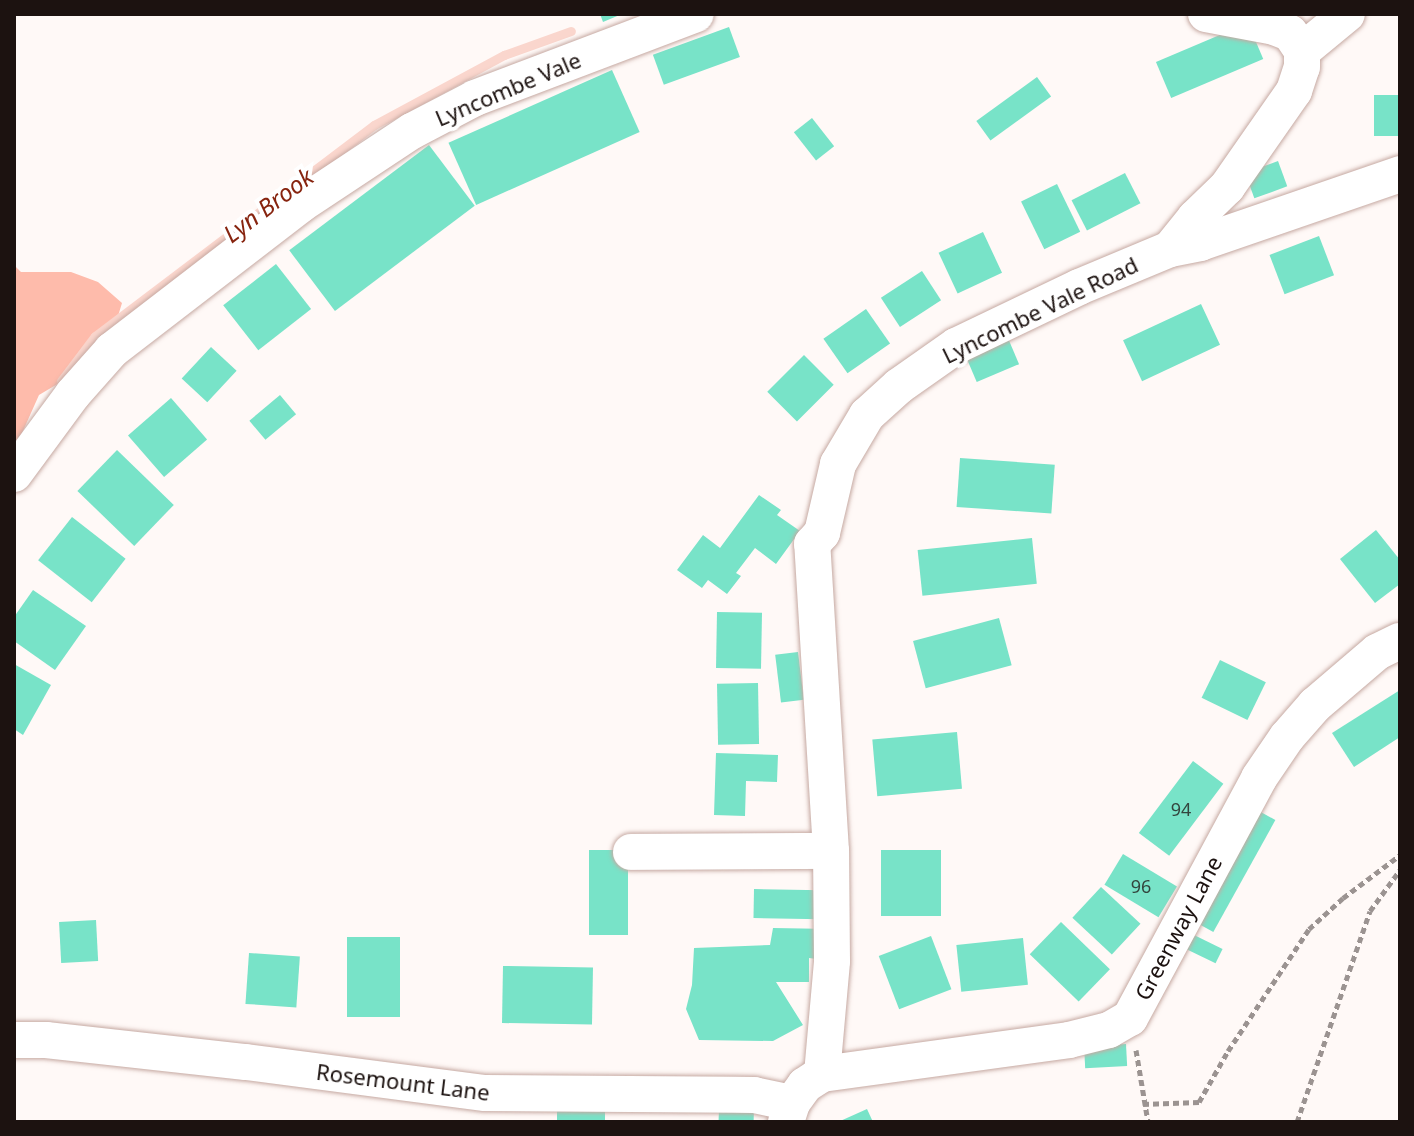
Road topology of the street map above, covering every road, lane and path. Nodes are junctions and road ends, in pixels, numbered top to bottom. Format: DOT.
graph roads {
  1 [pos="696,14"];
  2 [pos="1206,14"];
  3 [pos="1347,14"];
  4 [pos="1302,51"];
  5 [pos="1400,174"];
  6 [pos="1170,249"];
  7 [pos="14,474"];
  8 [pos="1400,641"];
  9 [pos="831,851"];
  10 [pos="631,852"];
  11 [pos="1400,855"];
  12 [pos="1400,870"];
  13 [pos="1130,1018"];
  14 [pos="14,1040"];
  15 [pos="822,1074"];
  16 [pos="1143,1104"];
  17 [pos="789,1112"];
  18 [pos="1148,1122"];
  19 [pos="1297,1122"];
  1 -- 7 [label="street, Lyncombe Vale"];
  2 -- 4 [label="street"];
  3 -- 4 [label="street"];
  4 -- 6 [label="street, Lyncombe Vale Road"];
  5 -- 6 [label="street"];
  6 -- 9 [label="street, Lyncombe Vale Road"];
  8 -- 13 [label="street, Greenway Lane"];
  9 -- 10 [label="street"];
  9 -- 15 [label="street, Lyncombe Vale Road"];
  11 -- 16 [label="path"];
  12 -- 19 [label="path"];
  13 -- 15 [label="street, Greenway Lane"];
  13 -- 16 [label="path"];
  14 -- 17 [label="street, Rosemount Lane"];
  15 -- 17 [label="street"];
  16 -- 18 [label="path"];
}
